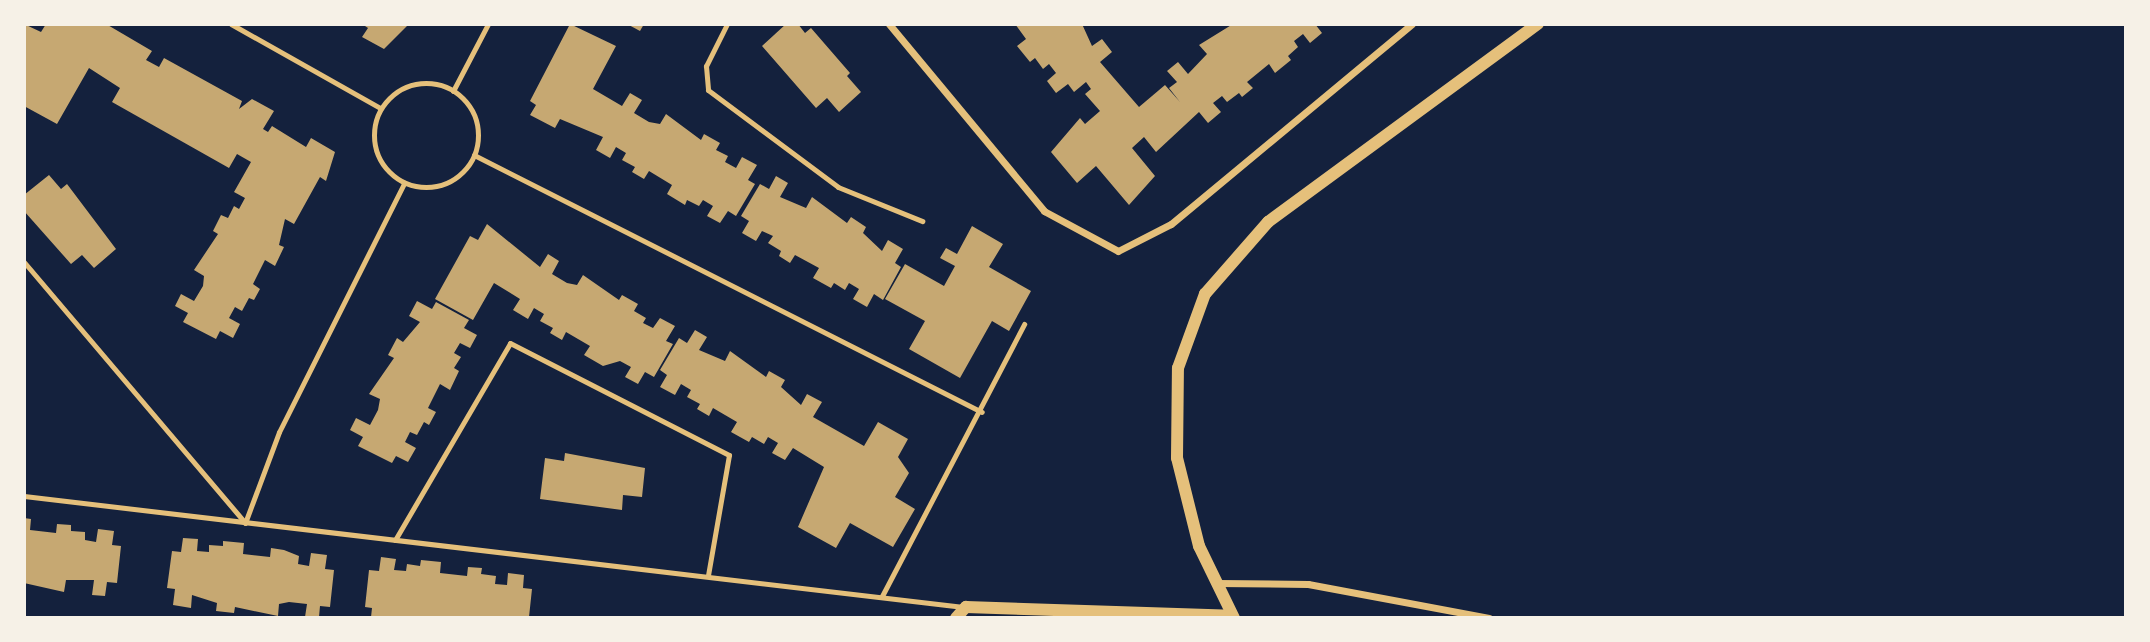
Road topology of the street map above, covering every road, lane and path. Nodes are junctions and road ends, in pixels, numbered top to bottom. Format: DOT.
graph roads {
  1 [pos="232,24"];
  2 [pos="488,24"];
  3 [pos="727,24"];
  4 [pos="889,24"];
  5 [pos="1412,24"];
  6 [pos="1538,24"];
  7 [pos="453,91"];
  8 [pos="380,107"];
  9 [pos="474,155"];
  10 [pos="404,183"];
  11 [pos="922,221"];
  12 [pos="24,262"];
  13 [pos="1024,324"];
  14 [pos="982,412"];
  15 [pos="24,496"];
  16 [pos="245,523"];
  17 [pos="395,540"];
  18 [pos="708,575"];
  19 [pos="1213,583"];
  20 [pos="882,597"];
  21 [pos="966,607"];
  22 [pos="1233,617"];
  23 [pos="957,618"];
  24 [pos="1489,618"];
  1 -- 8 [label="lane"];
  2 -- 7 [label="lane"];
  3 -- 11 [label="lane"];
  4 -- 5 [label="street"];
  6 -- 19 [label="street"];
  7 -- 8 [label="lane"];
  7 -- 9 [label="lane"];
  8 -- 10 [label="lane"];
  9 -- 10 [label="lane"];
  9 -- 14 [label="lane"];
  10 -- 16 [label="lane"];
  12 -- 16 [label="lane"];
  13 -- 14 [label="lane"];
  14 -- 20 [label="lane"];
  15 -- 16 [label="lane"];
  16 -- 17 [label="lane"];
  17 -- 18 [label="lane"];
  17 -- 18 [label="lane"];
  18 -- 20 [label="lane"];
  19 -- 22 [label="street"];
  19 -- 24 [label="street"];
  20 -- 21 [label="lane"];
  21 -- 22 [label="street"];
  21 -- 23 [label="street"];
}
